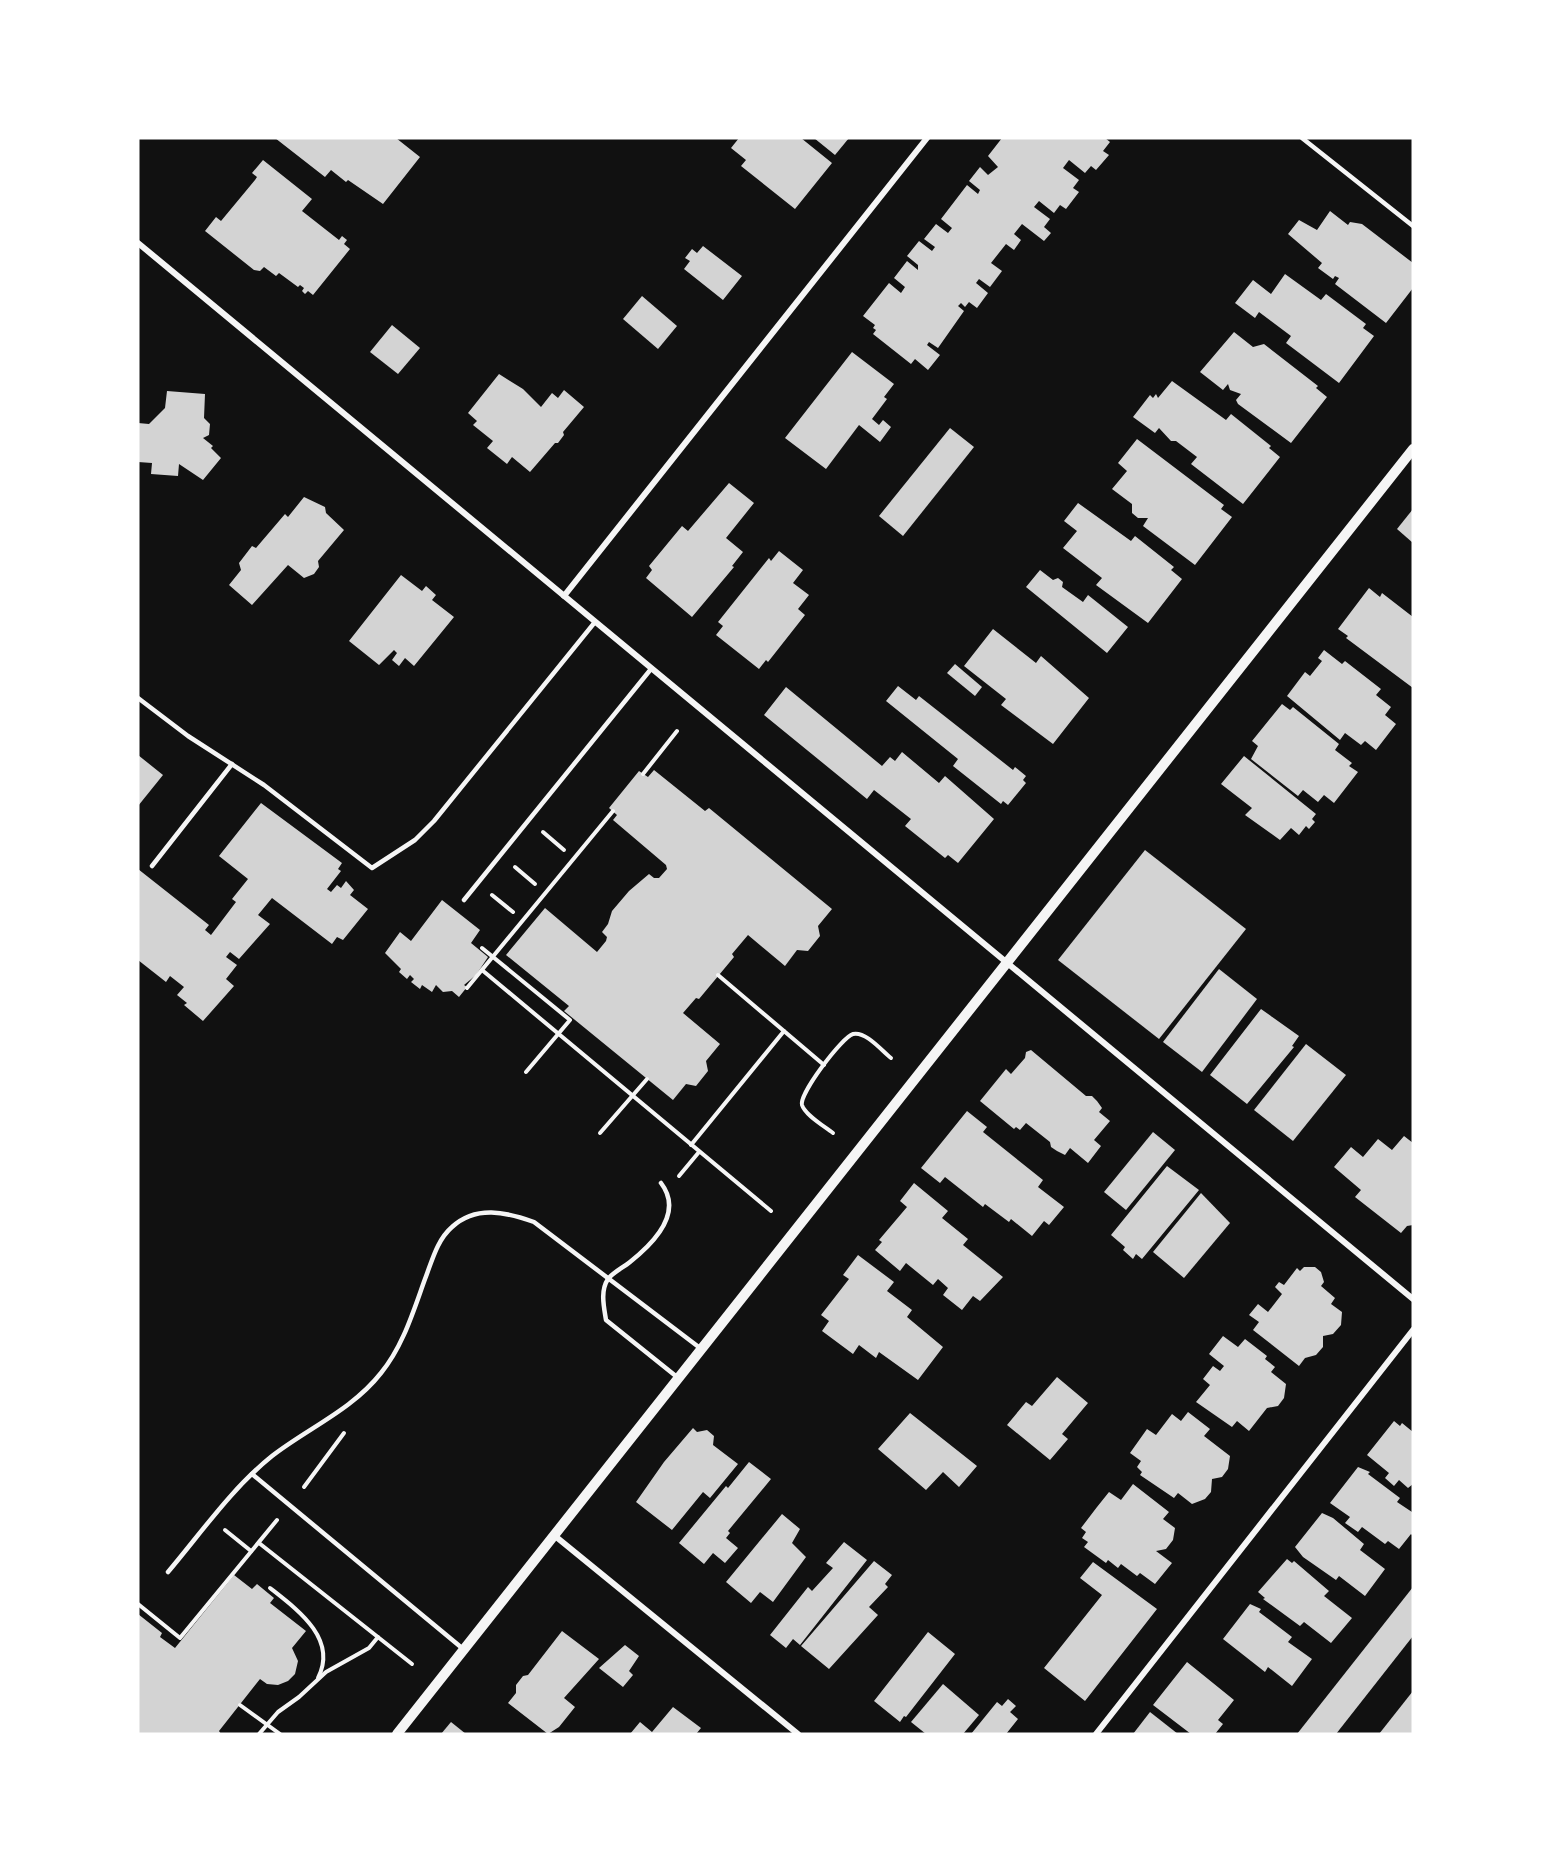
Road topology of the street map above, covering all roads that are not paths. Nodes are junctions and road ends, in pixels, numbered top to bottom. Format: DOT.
graph roads {
  1 [pos="927,138"];
  2 [pos="1302,138"];
  3 [pos="1413,226"];
  4 [pos="138,243"];
  5 [pos="1413,449"];
  6 [pos="564,596"];
  7 [pos="595,622"];
  8 [pos="651,669"];
  9 [pos="138,698"];
  10 [pos="232,764"];
  11 [pos="152,866"];
  12 [pos="464,900"];
  13 [pos="1005,963"];
  14 [pos="661,1183"];
  15 [pos="608,1279"];
  16 [pos="1413,1299"];
  17 [pos="1413,1330"];
  18 [pos="702,1350"];
  19 [pos="679,1379"];
  20 [pos="252,1474"];
  21 [pos="555,1536"];
  22 [pos="168,1572"];
  23 [pos="464,1649"];
  24 [pos="398,1734"];
  25 [pos="798,1734"];
  26 [pos="1096,1734"];
  1 -- 6 [label="street"];
  2 -- 3 [label="lane"];
  4 -- 6 [label="street"];
  5 -- 13 [label="street"];
  6 -- 7 [label="street"];
  7 -- 8 [label="street"];
  7 -- 10 [label="lane"];
  8 -- 12 [label="lane"];
  8 -- 13 [label="street"];
  9 -- 10 [label="lane"];
  10 -- 11 [label="lane"];
  13 -- 16 [label="street"];
  13 -- 18 [label="street"];
  14 -- 15 [label="lane"];
  15 -- 18 [label="lane"];
  15 -- 19 [label="lane"];
  15 -- 20 [label="lane"];
  17 -- 26 [label="street"];
  18 -- 19 [label="street"];
  19 -- 21 [label="street"];
  20 -- 22 [label="lane"];
  20 -- 23 [label="lane"];
  21 -- 23 [label="street"];
  21 -- 25 [label="street"];
  23 -- 24 [label="street"];
}
